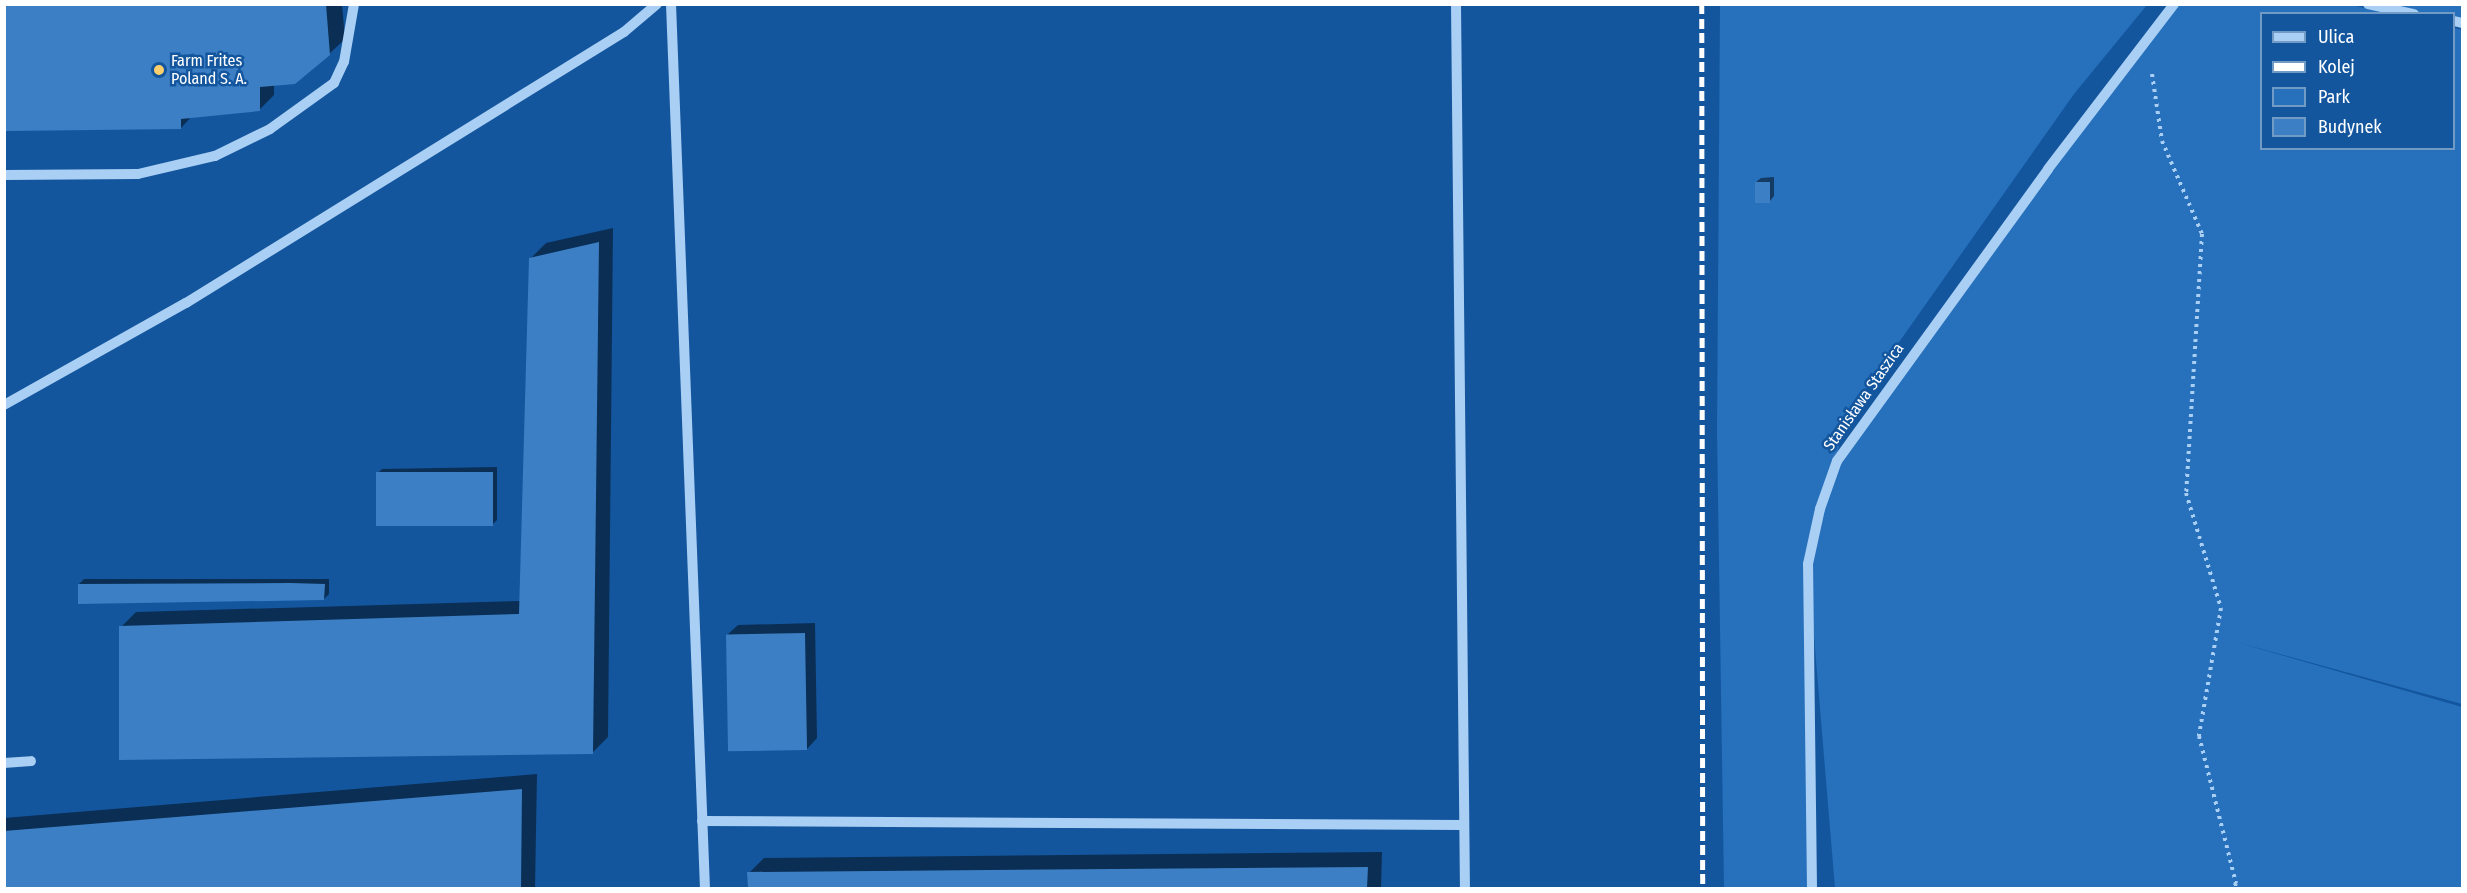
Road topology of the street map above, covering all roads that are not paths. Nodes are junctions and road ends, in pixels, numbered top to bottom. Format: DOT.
graph roads {
  1 [pos="354,4"];
  2 [pos="657,4"];
  3 [pos="671,4"];
  4 [pos="1456,4"];
  5 [pos="2174,4"];
  6 [pos="2368,4"];
  7 [pos="2405,12"];
  8 [pos="4,175"];
  9 [pos="4,405"];
  10 [pos="31,761"];
  11 [pos="4,763"];
  12 [pos="702,821"];
  13 [pos="1464,825"];
  14 [pos="705,888"];
  15 [pos="1465,888"];
  16 [pos="1812,888"];
  1 -- 8 [label="street"];
  2 -- 9 [label="street"];
  3 -- 12 [label="street"];
  4 -- 13 [label="street"];
  5 -- 16 [label="street, Stanisława Staszica"];
  6 -- 7 [label="street"];
  10 -- 11 [label="street"];
  12 -- 13 [label="street"];
  12 -- 14 [label="street"];
  13 -- 15 [label="street"];
}
